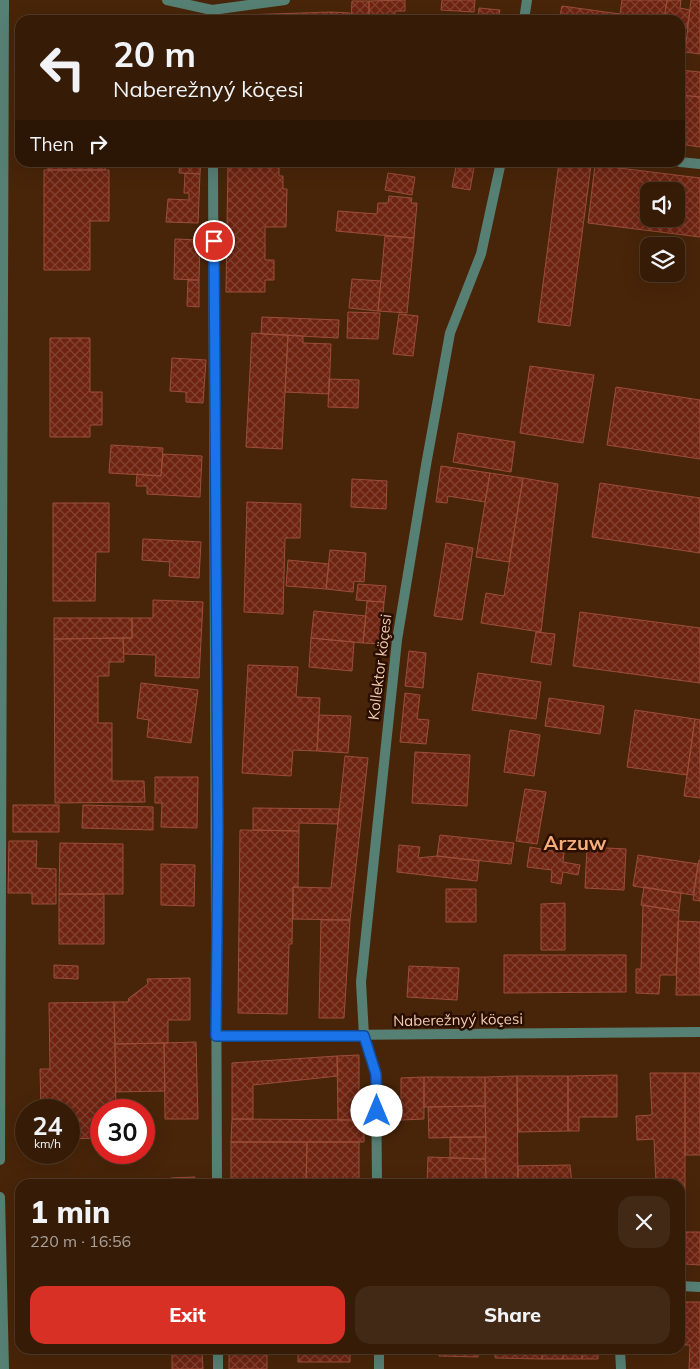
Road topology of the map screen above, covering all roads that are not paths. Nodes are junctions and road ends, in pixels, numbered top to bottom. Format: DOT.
graph roads {
  1 [pos="4,0"];
  2 [pos="167,0"];
  3 [pos="286,0"];
  4 [pos="527,0"];
  5 [pos="212,15"];
  6 [pos="525,15"];
  7 [pos="685,162"];
  8 [pos="700,164"];
  9 [pos="213,167"];
  10 [pos="500,167"];
  11 [pos="700,1032"];
  12 [pos="216,1036"];
  13 [pos="364,1036"];
  14 [pos="0,1160"];
  15 [pos="217,1179"];
  16 [pos="377,1179"];
  17 [pos="0,1197"];
  18 [pos="685,1286"];
  19 [pos="700,1287"];
  20 [pos="218,1354"];
  21 [pos="379,1354"];
  22 [pos="620,1354"];
  23 [pos="4,1369"];
  24 [pos="218,1369"];
  25 [pos="379,1369"];
  26 [pos="621,1369"];
  1 -- 14 [label="street"];
  2 -- 5 [label="street"];
  3 -- 5 [label="street"];
  4 -- 6 [label="street"];
  7 -- 8 [label="street"];
  9 -- 12 [label="street"];
  10 -- 13 [label="street, Kollektor köçesi"];
  11 -- 13 [label="street, Naberežnyý köçesi"];
  12 -- 13 [label="street, Naberežnyý köçesi"];
  12 -- 15 [label="street"];
  13 -- 16 [label="street, Kollektor köçesi"];
  17 -- 23 [label="street"];
  18 -- 19 [label="street"];
  20 -- 24 [label="street"];
  21 -- 25 [label="street"];
  22 -- 26 [label="street"];
}
